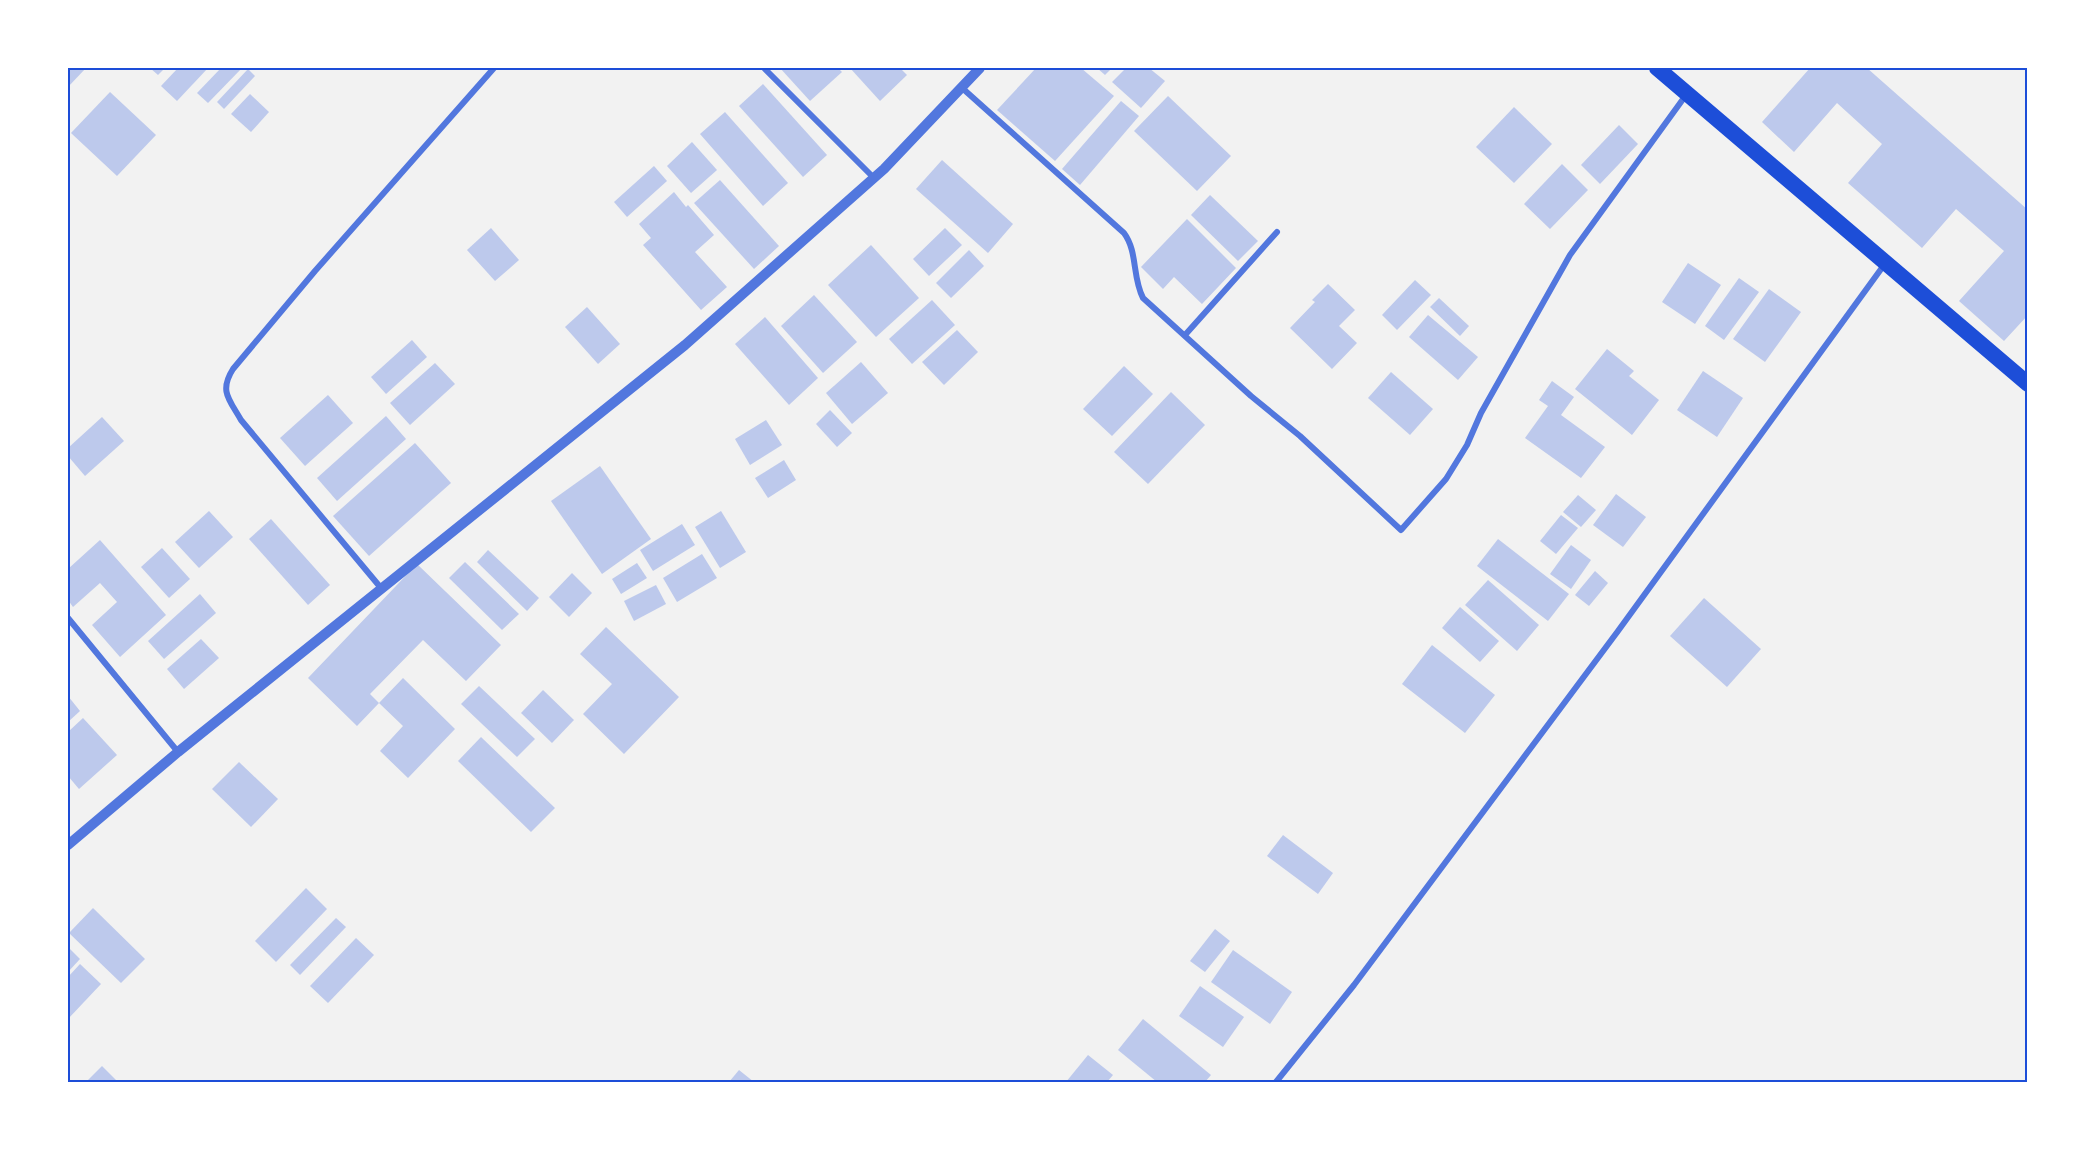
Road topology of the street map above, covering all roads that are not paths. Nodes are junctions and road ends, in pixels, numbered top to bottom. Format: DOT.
graph roads {
  1 [pos="494,68"];
  2 [pos="764,68"];
  3 [pos="980,68"];
  4 [pos="1657,68"];
  5 [pos="961,87"];
  6 [pos="1687,94"];
  7 [pos="874,178"];
  8 [pos="1277,232"];
  9 [pos="1886,262"];
  10 [pos="1185,335"];
  11 [pos="2028,384"];
  12 [pos="381,588"];
  13 [pos="68,618"];
  14 [pos="178,752"];
  15 [pos="68,845"];
  16 [pos="1276,1083"];
  1 -- 12 [label="street"];
  2 -- 7 [label="street"];
  3 -- 5 [label="street"];
  4 -- 6 [label="highway"];
  5 -- 7 [label="street"];
  5 -- 10 [label="street"];
  6 -- 9 [label="highway"];
  6 -- 10 [label="street"];
  7 -- 12 [label="street"];
  8 -- 10 [label="street"];
  9 -- 11 [label="highway"];
  9 -- 16 [label="street"];
  12 -- 14 [label="street"];
  13 -- 14 [label="street"];
  14 -- 15 [label="street"];
}
